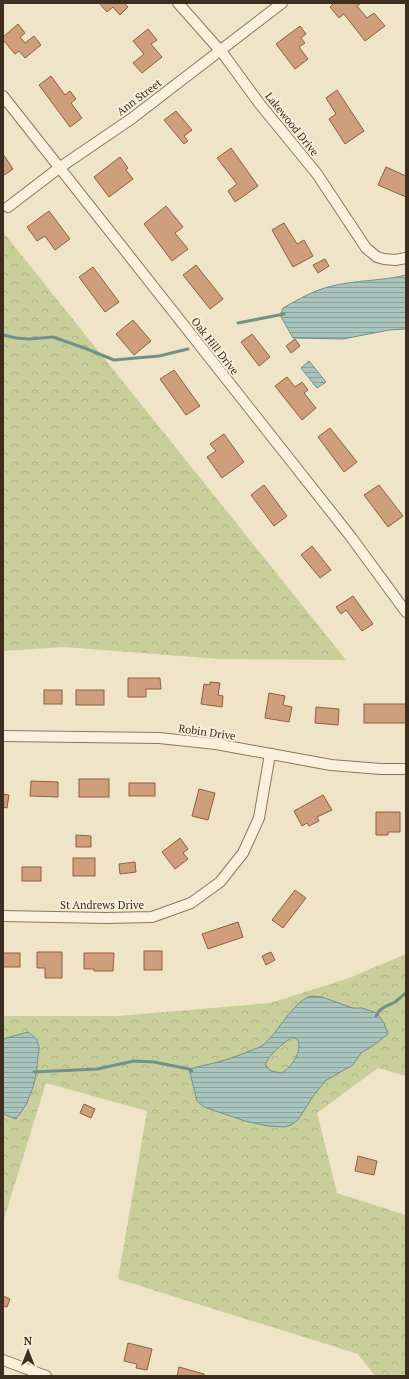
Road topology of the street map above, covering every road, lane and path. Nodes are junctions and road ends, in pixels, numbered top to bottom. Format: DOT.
graph roads {
  1 [pos="178,3"];
  2 [pos="282,3"];
  3 [pos="220,51"];
  4 [pos="3,96"];
  5 [pos="59,168"];
  6 [pos="8,207"];
  7 [pos="406,258"];
  8 [pos="406,612"];
  9 [pos="3,736"];
  10 [pos="270,754"];
  11 [pos="406,769"];
  12 [pos="3,916"];
  13 [pos="3,1360"];
  14 [pos="46,1376"];
  1 -- 3 [label="street, Lakewood Drive"];
  2 -- 3 [label="street, Ann Street"];
  3 -- 5 [label="street, Ann Street"];
  3 -- 7 [label="street, Lakewood Drive"];
  4 -- 5 [label="street, Oak Hill Drive"];
  5 -- 6 [label="street, Ann Street"];
  5 -- 8 [label="street, Oak Hill Drive"];
  9 -- 10 [label="street, Robin Drive"];
  10 -- 11 [label="street, Robin Drive"];
  10 -- 12 [label="street, St Andrews Drive"];
  13 -- 14 [label="street"];
}
